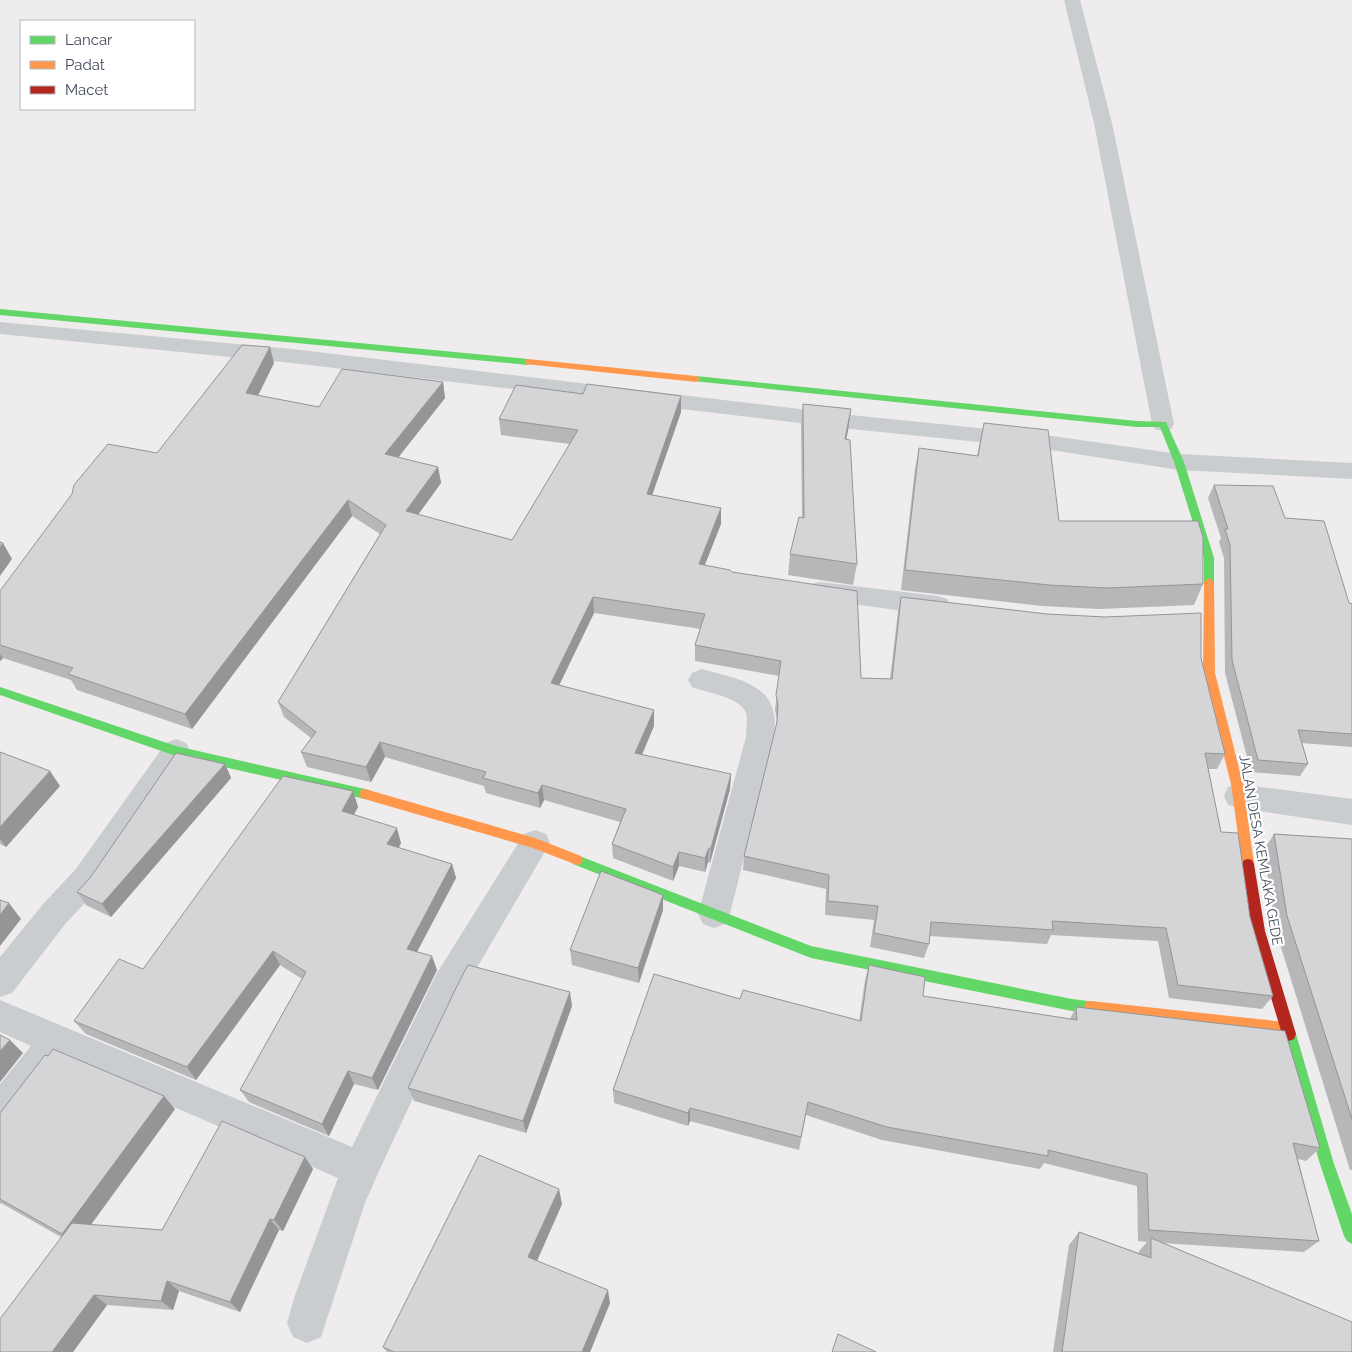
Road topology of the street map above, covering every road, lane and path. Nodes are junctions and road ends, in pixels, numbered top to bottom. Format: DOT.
graph roads {
  1 [pos="1072,0"];
  2 [pos="0,312"];
  3 [pos="0,328"];
  4 [pos="80,328"];
  5 [pos="521,373"];
  6 [pos="1165,428"];
  7 [pos="1178,460"];
  8 [pos="1352,471"];
  9 [pos="798,588"];
  10 [pos="963,609"];
  11 [pos="702,680"];
  12 [pos="0,691"];
  13 [pos="176,752"];
  14 [pos="1239,796"];
  15 [pos="1352,812"];
  16 [pos="535,843"];
  17 [pos="714,914"];
  18 [pos="0,982"];
  19 [pos="0,1016"];
  20 [pos="1285,1029"];
  21 [pos="57,1040"];
  22 [pos="0,1112"];
  23 [pos="361,1168"];
  24 [pos="1352,1236"];
  25 [pos="307,1323"];
  1 -- 6 [label="street"];
  2 -- 4 [label="street"];
  3 -- 4 [label="street"];
  4 -- 5 [label="street"];
  5 -- 6 [label="street"];
  5 -- 7 [label="street"];
  6 -- 7 [label="street, JALAN DESA KEMLAKA GEDE"];
  7 -- 8 [label="street"];
  7 -- 14 [label="street, JALAN DESA KEMLAKA GEDE"];
  9 -- 10 [label="street"];
  11 -- 17 [label="street"];
  12 -- 13 [label="street"];
  13 -- 16 [label="street"];
  13 -- 18 [label="street"];
  14 -- 15 [label="street"];
  14 -- 20 [label="street, JALAN DESA KEMLAKA GEDE"];
  16 -- 17 [label="street"];
  16 -- 23 [label="street"];
  17 -- 20 [label="street"];
  19 -- 21 [label="street"];
  20 -- 24 [label="street, JALAN DESA KEMLAKA GEDE"];
  21 -- 22 [label="street"];
  21 -- 23 [label="street"];
  23 -- 25 [label="street"];
}
